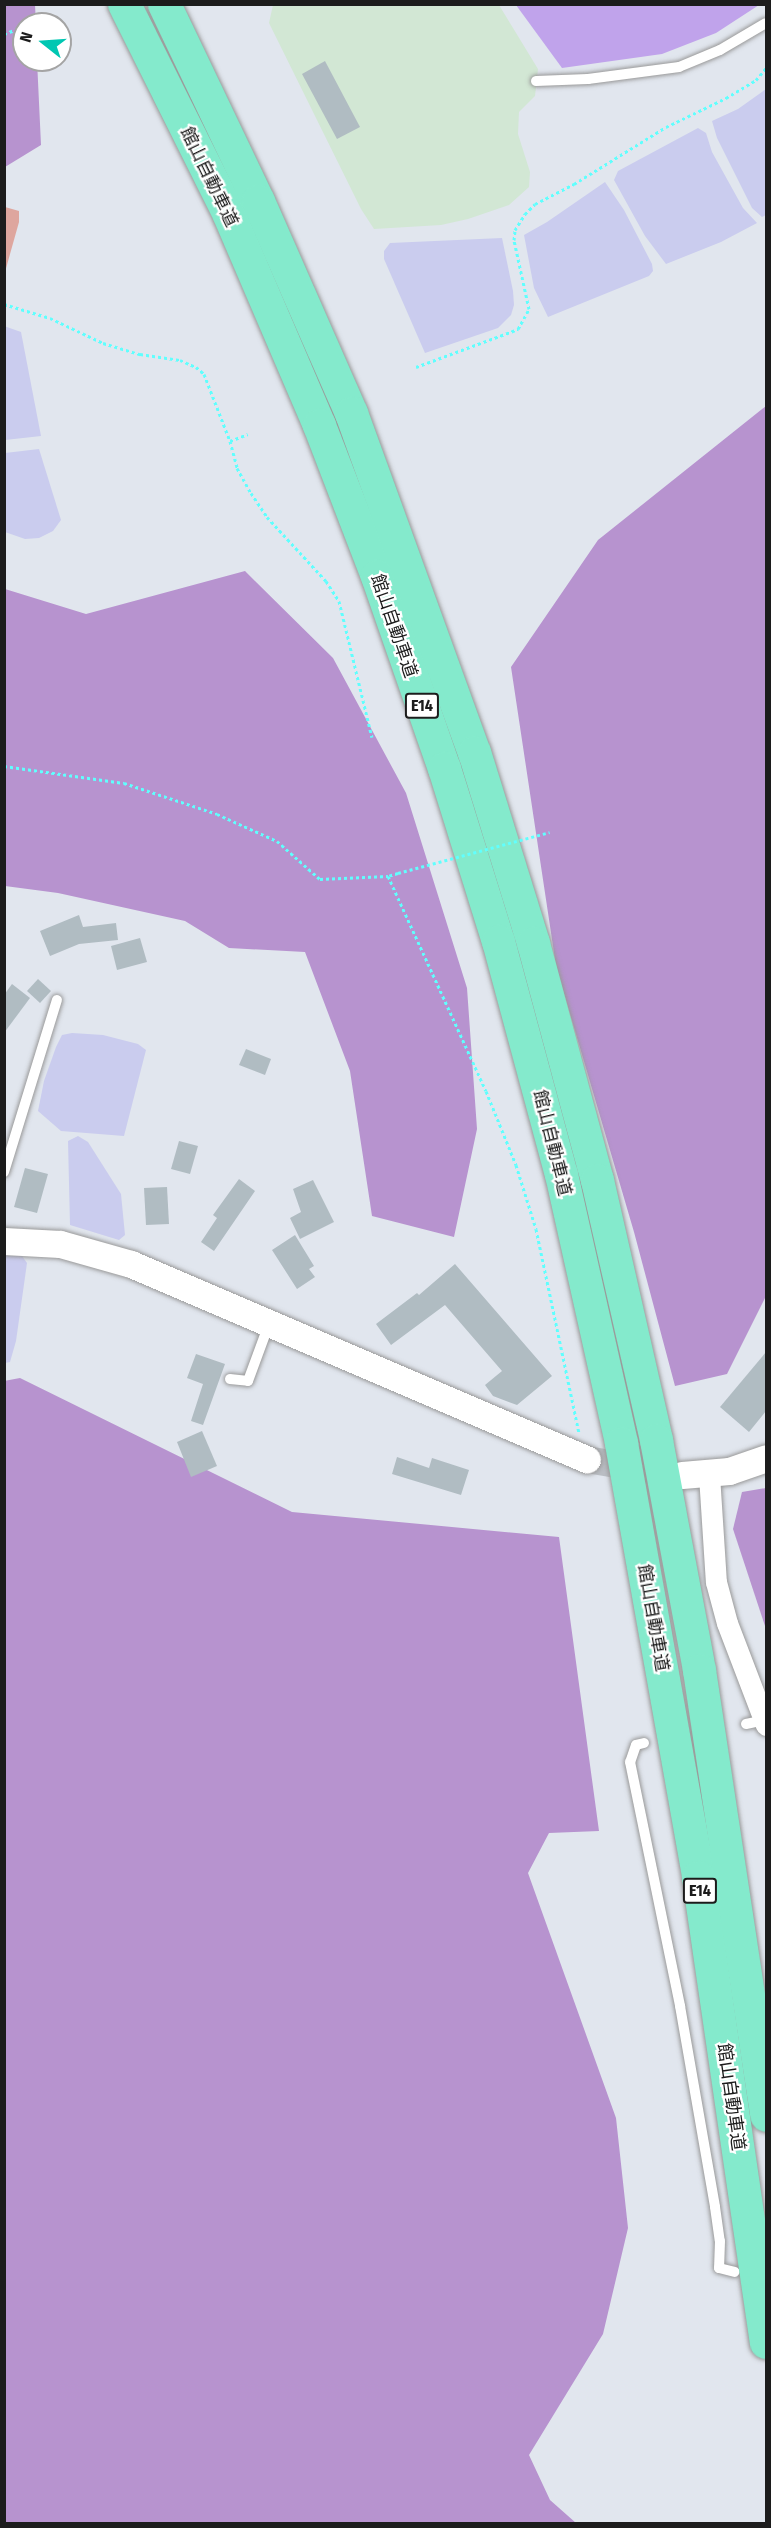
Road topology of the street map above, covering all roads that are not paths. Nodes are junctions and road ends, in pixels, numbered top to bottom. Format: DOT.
graph roads {
  1 [pos="124,4"];
  2 [pos="164,4"];
  3 [pos="766,23"];
  4 [pos="536,81"];
  5 [pos="57,1000"];
  6 [pos="4,1172"];
  7 [pos="4,1241"];
  8 [pos="269,1324"];
  9 [pos="230,1378"];
  10 [pos="583,1458"];
  11 [pos="766,1458"];
  12 [pos="682,1475"];
  13 [pos="709,1475"];
  14 [pos="759,1723"];
  15 [pos="644,1743"];
  16 [pos="766,2115"];
  17 [pos="735,2272"];
  18 [pos="766,2342"];
  1 -- 18 [label="highway, 館山自動車道 / E14"];
  2 -- 16 [label="highway, 館山自動車道 / E14"];
  3 -- 4 [label="lane"];
  5 -- 6 [label="lane"];
  7 -- 8 [label="street"];
  8 -- 9 [label="lane"];
  8 -- 10 [label="street"];
  11 -- 13 [label="street"];
  12 -- 13 [label="street"];
  13 -- 14 [label="street"];
  15 -- 17 [label="lane"];
}
